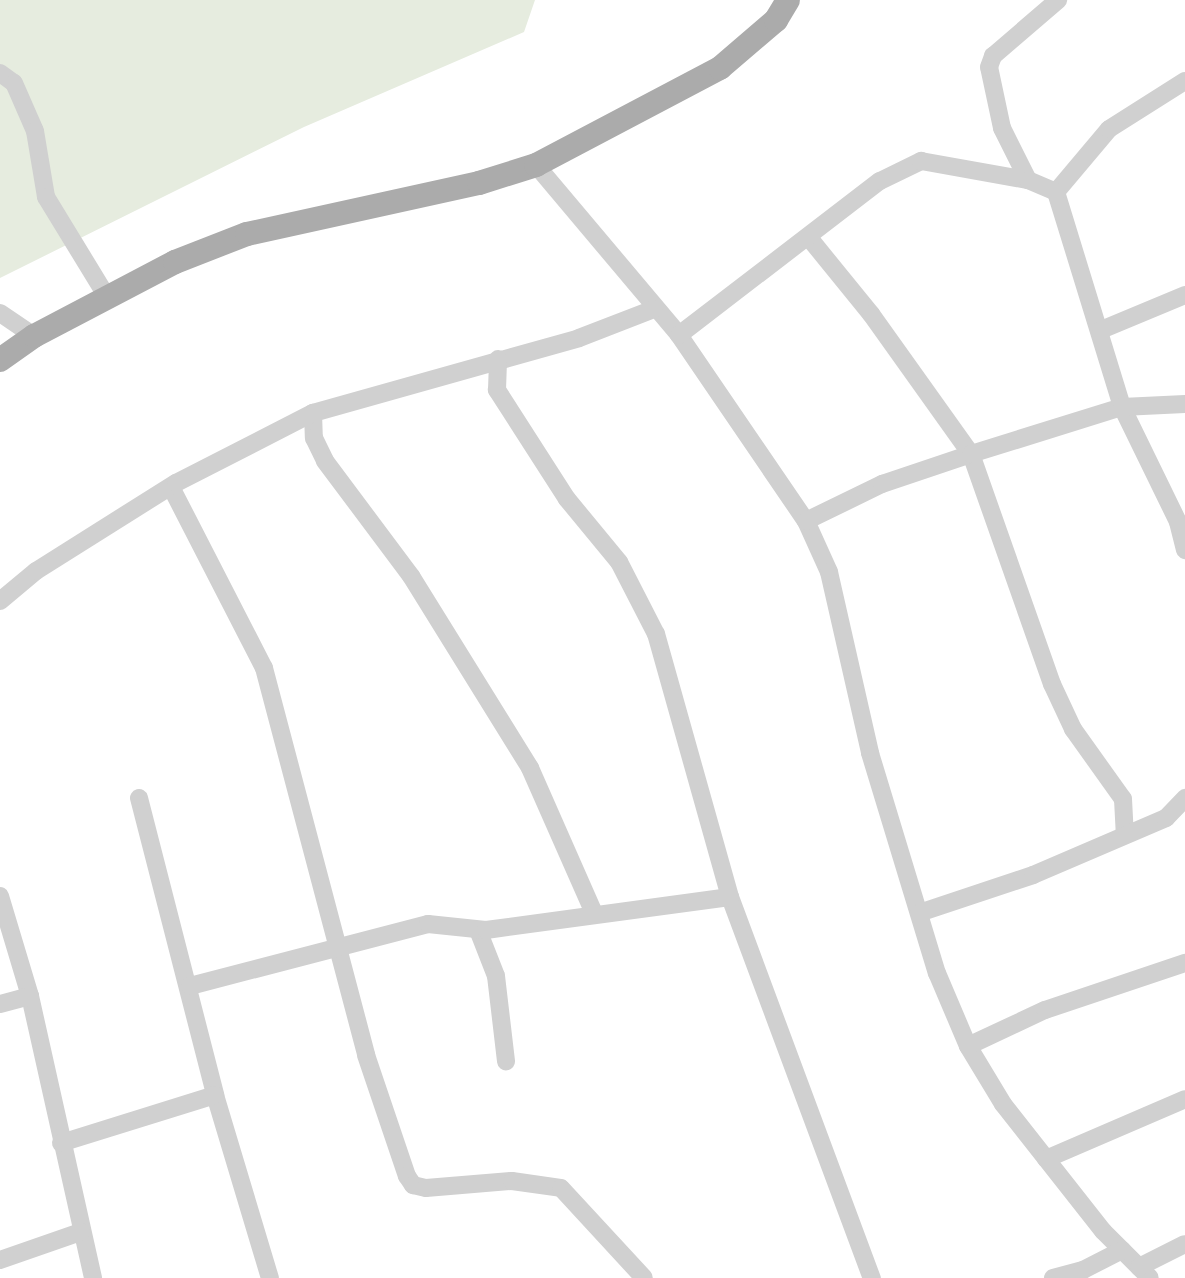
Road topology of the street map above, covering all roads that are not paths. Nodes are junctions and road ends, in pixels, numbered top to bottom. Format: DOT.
graph roads {
  1 [pos="788,0"];
  2 [pos="1058,0"];
  3 [pos="0,73"];
  4 [pos="1185,81"];
  5 [pos="536,165"];
  6 [pos="1028,180"];
  7 [pos="1056,192"];
  8 [pos="810,239"];
  9 [pos="1185,295"];
  10 [pos="107,297"];
  11 [pos="654,309"];
  12 [pos="0,313"];
  13 [pos="1101,330"];
  14 [pos="679,335"];
  15 [pos="34,336"];
  16 [pos="498,359"];
  17 [pos="0,360"];
  18 [pos="1185,404"];
  19 [pos="1122,407"];
  20 [pos="313,413"];
  21 [pos="971,454"];
  22 [pos="171,487"];
  23 [pos="806,521"];
  24 [pos="1185,550"];
  25 [pos="0,601"];
  26 [pos="139,798"];
  27 [pos="1185,798"];
  28 [pos="1125,835"];
  29 [pos="0,896"];
  30 [pos="730,897"];
  31 [pos="594,913"];
  32 [pos="919,913"];
  33 [pos="478,930"];
  34 [pos="339,945"];
  35 [pos="1185,963"];
  36 [pos="190,986"];
  37 [pos="30,996"];
  38 [pos="0,1004"];
  39 [pos="968,1046"];
  40 [pos="506,1061"];
  41 [pos="215,1095"];
  42 [pos="1185,1099"];
  43 [pos="61,1143"];
  44 [pos="1046,1159"];
  45 [pos="81,1232"];
  46 [pos="1185,1244"];
  47 [pos="1122,1250"];
  48 [pos="0,1260"];
  49 [pos="1145,1272"];
  50 [pos="93,1278"];
  51 [pos="270,1278"];
  52 [pos="644,1278"];
  53 [pos="872,1278"];
  54 [pos="1053,1278"];
  1 -- 5 [label="main road"];
  2 -- 6 [label="street"];
  3 -- 10 [label="street"];
  4 -- 7 [label="street"];
  5 -- 10 [label="main road"];
  5 -- 11 [label="street"];
  6 -- 7 [label="street"];
  6 -- 8 [label="street"];
  7 -- 13 [label="street"];
  8 -- 14 [label="street"];
  8 -- 21 [label="street"];
  9 -- 13 [label="street"];
  10 -- 15 [label="main road"];
  11 -- 14 [label="street"];
  11 -- 16 [label="street"];
  12 -- 15 [label="street"];
  13 -- 19 [label="street"];
  14 -- 23 [label="street"];
  15 -- 17 [label="main road"];
  16 -- 20 [label="street"];
  16 -- 30 [label="street"];
  18 -- 19 [label="street"];
  19 -- 21 [label="street"];
  19 -- 24 [label="street"];
  20 -- 22 [label="street"];
  20 -- 31 [label="street"];
  21 -- 23 [label="street"];
  21 -- 28 [label="street"];
  22 -- 25 [label="street"];
  22 -- 34 [label="street"];
  23 -- 32 [label="street"];
  26 -- 36 [label="street"];
  27 -- 28 [label="street"];
  28 -- 32 [label="street"];
  29 -- 37 [label="street"];
  30 -- 31 [label="street"];
  30 -- 53 [label="street"];
  31 -- 33 [label="street"];
  32 -- 39 [label="street"];
  33 -- 34 [label="street"];
  33 -- 40 [label="street"];
  34 -- 36 [label="street"];
  34 -- 52 [label="street"];
  35 -- 39 [label="street"];
  36 -- 41 [label="street"];
  37 -- 38 [label="street"];
  37 -- 43 [label="street"];
  39 -- 44 [label="street"];
  41 -- 43 [label="street"];
  41 -- 51 [label="street"];
  42 -- 44 [label="street"];
  43 -- 45 [label="street"];
  44 -- 47 [label="street"];
  45 -- 48 [label="street"];
  45 -- 50 [label="street"];
  46 -- 49 [label="street"];
  47 -- 49 [label="street"];
  47 -- 54 [label="street"];
}
